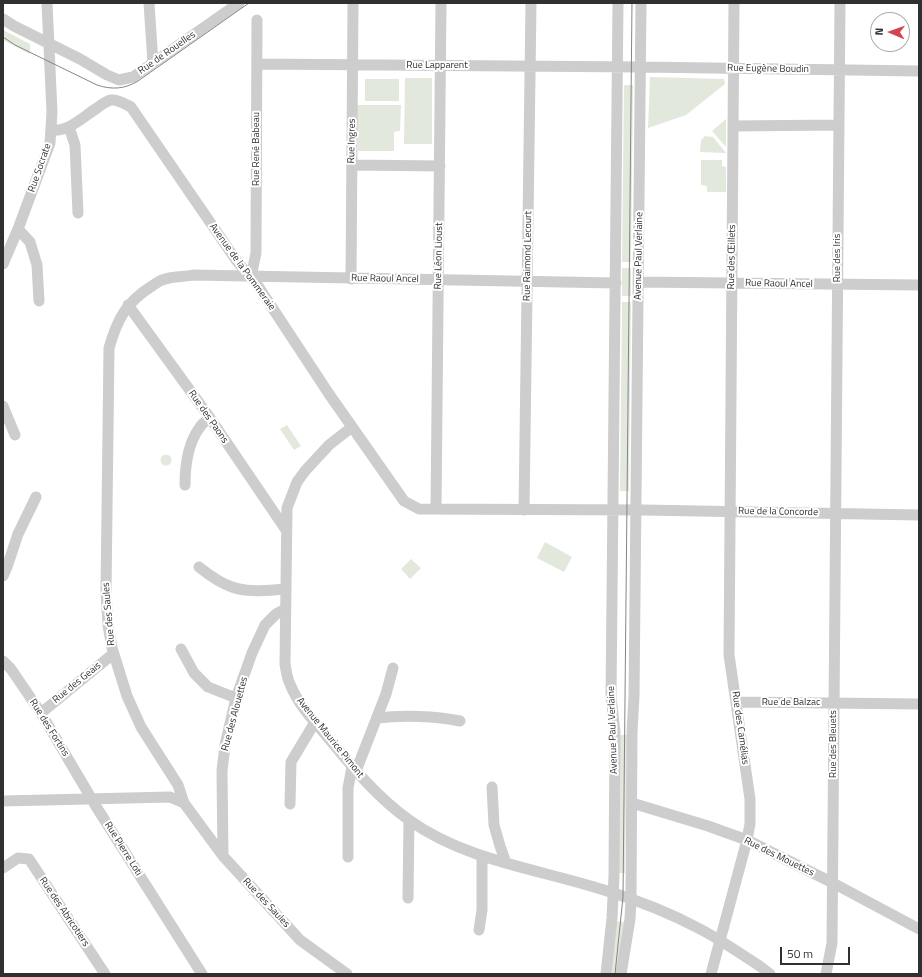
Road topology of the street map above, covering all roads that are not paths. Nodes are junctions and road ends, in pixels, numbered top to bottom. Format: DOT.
graph roads {
  1 [pos="46,3"];
  2 [pos="149,3"];
  3 [pos="239,3"];
  4 [pos="353,3"];
  5 [pos="441,3"];
  6 [pos="531,3"];
  7 [pos="618,3"];
  8 [pos="641,3"];
  9 [pos="734,3"];
  10 [pos="840,3"];
  11 [pos="3,19"];
  12 [pos="257,20"];
  13 [pos="49,43"];
  14 [pos="153,63"];
  15 [pos="257,64"];
  16 [pos="353,65"];
  17 [pos="441,65"];
  18 [pos="530,66"];
  19 [pos="618,67"];
  20 [pos="641,67"];
  21 [pos="734,68"];
  22 [pos="839,70"];
  23 [pos="919,71"];
  24 [pos="839,125"];
  25 [pos="733,126"];
  26 [pos="69,127"];
  27 [pos="51,130"];
  28 [pos="352,166"];
  29 [pos="440,166"];
  30 [pos="78,213"];
  31 [pos="18,229"];
  32 [pos="3,264"];
  33 [pos="251,277"];
  34 [pos="351,279"];
  35 [pos="439,280"];
  36 [pos="527,281"];
  37 [pos="638,282"];
  38 [pos="616,283"];
  39 [pos="732,283"];
  40 [pos="838,284"];
  41 [pos="919,285"];
  42 [pos="39,301"];
  43 [pos="128,305"];
  44 [pos="3,406"];
  45 [pos="210,418"];
  46 [pos="352,427"];
  47 [pos="15,435"];
  48 [pos="185,486"];
  49 [pos="36,497"];
  50 [pos="436,509"];
  51 [pos="524,510"];
  52 [pos="613,510"];
  53 [pos="636,510"];
  54 [pos="730,512"];
  55 [pos="836,513"];
  56 [pos="919,515"];
  57 [pos="286,530"];
  58 [pos="199,567"];
  59 [pos="3,576"];
  60 [pos="286,589"];
  61 [pos="285,609"];
  62 [pos="181,650"];
  63 [pos="113,654"];
  64 [pos="3,661"];
  65 [pos="393,668"];
  66 [pos="236,698"];
  67 [pos="736,702"];
  68 [pos="834,703"];
  69 [pos="919,704"];
  70 [pos="41,713"];
  71 [pos="377,718"];
  72 [pos="460,721"];
  73 [pos="315,722"];
  74 [pos="354,769"];
  75 [pos="492,787"];
  76 [pos="92,798"];
  77 [pos="3,801"];
  78 [pos="184,803"];
  79 [pos="632,803"];
  80 [pos="290,804"];
  81 [pos="409,820"];
  82 [pos="747,840"];
  83 [pos="223,856"];
  84 [pos="482,856"];
  85 [pos="348,857"];
  86 [pos="506,863"];
  87 [pos="3,868"];
  88 [pos="833,883"];
  89 [pos="613,893"];
  90 [pos="408,898"];
  91 [pos="631,900"];
  92 [pos="919,929"];
  93 [pos="479,930"];
  94 [pos="720,941"];
  95 [pos="105,974"];
  96 [pos="202,974"];
  97 [pos="347,974"];
  98 [pos="606,974"];
  99 [pos="621,974"];
  100 [pos="711,974"];
  101 [pos="770,974"];
  102 [pos="826,974"];
  1 -- 13 [label="street, Rue Socrate"];
  2 -- 14 [label="street"];
  3 -- 14 [label="street, Rue de Rouelles"];
  4 -- 16 [label="street, Rue Ingres"];
  5 -- 17 [label="street, Rue Léon Lioust"];
  6 -- 18 [label="street, Rue Raimond Lecourt"];
  7 -- 19 [label="street, Avenue Paul Verlaine"];
  8 -- 20 [label="street, Avenue Paul Verlaine"];
  9 -- 21 [label="street, Rue des Œillets"];
  10 -- 22 [label="street, Rue des Iris"];
  11 -- 13 [label="street, Rue de Rouelles"];
  12 -- 15 [label="street, Rue René Babeau"];
  13 -- 14 [label="street, Rue de Rouelles"];
  13 -- 27 [label="street, Rue Socrate"];
  15 -- 16 [label="street, Rue Lapparent"];
  15 -- 33 [label="street, Rue René Babeau"];
  16 -- 17 [label="street, Rue Lapparent"];
  16 -- 28 [label="street, Rue Ingres"];
  17 -- 18 [label="street, Rue Lapparent"];
  17 -- 29 [label="street, Rue Léon Lioust"];
  18 -- 19 [label="street, Rue Lapparent"];
  18 -- 36 [label="street, Rue Raimond Lecourt"];
  19 -- 20 [label="street, Rue Eugène Boudin"];
  19 -- 38 [label="street, Avenue Paul Verlaine"];
  20 -- 21 [label="street, Rue Eugène Boudin"];
  20 -- 37 [label="street, Avenue Paul Verlaine"];
  21 -- 22 [label="street, Rue Eugène Boudin"];
  21 -- 25 [label="street, Rue des Œillets"];
  22 -- 23 [label="street, Rue Eugène Boudin"];
  22 -- 24 [label="street, Rue des Iris"];
  24 -- 25 [label="street"];
  24 -- 40 [label="street, Rue des Iris"];
  25 -- 39 [label="street, Rue des Œillets"];
  26 -- 27 [label="street, Avenue de la Pommeraie"];
  26 -- 30 [label="street"];
  26 -- 33 [label="street, Avenue de la Pommeraie"];
  27 -- 31 [label="street, Rue Socrate"];
  28 -- 29 [label="street"];
  28 -- 34 [label="street, Rue Ingres"];
  29 -- 35 [label="street, Rue Léon Lioust"];
  31 -- 32 [label="street, Rue Socrate"];
  31 -- 42 [label="street"];
  33 -- 34 [label="street, Rue Raoul Ancel"];
  33 -- 43 [label="street, Rue des Saules"];
  33 -- 46 [label="street, Avenue de la Pommeraie"];
  34 -- 35 [label="street, Rue Raoul Ancel"];
  35 -- 36 [label="street, Rue Raoul Ancel"];
  35 -- 50 [label="street, Rue Léon Lioust"];
  36 -- 38 [label="street, Rue Raoul Ancel"];
  36 -- 51 [label="street, Rue Raimond Lecourt"];
  37 -- 39 [label="street, Rue Raoul Ancel"];
  37 -- 53 [label="street, Avenue Paul Verlaine"];
  38 -- 52 [label="street, Avenue Paul Verlaine"];
  39 -- 40 [label="street, Rue Raoul Ancel"];
  39 -- 54 [label="street, Rue des Œillets"];
  40 -- 41 [label="street, Rue Raoul Ancel"];
  40 -- 55 [label="street, Rue des Iris"];
  43 -- 45 [label="street, Rue des Paons"];
  43 -- 63 [label="street, Rue des Saules"];
  44 -- 47 [label="street"];
  45 -- 48 [label="street"];
  45 -- 57 [label="street, Rue des Paons"];
  46 -- 50 [label="street, Avenue de la Pommeraie"];
  46 -- 57 [label="street, Avenue Maurice Pimont"];
  49 -- 59 [label="street"];
  50 -- 51 [label="street"];
  51 -- 52 [label="street"];
  52 -- 53 [label="street"];
  52 -- 89 [label="street, Avenue Paul Verlaine"];
  53 -- 54 [label="street, Rue de la Concorde"];
  53 -- 79 [label="street, Avenue Paul Verlaine"];
  54 -- 55 [label="street, Rue de la Concorde"];
  54 -- 67 [label="street, Rue des Camélias"];
  55 -- 56 [label="street, Rue de la Concorde"];
  55 -- 68 [label="street, Rue des Bleuets"];
  57 -- 60 [label="street, Avenue Maurice Pimont"];
  58 -- 60 [label="street"];
  60 -- 61 [label="street, Avenue Maurice Pimont"];
  61 -- 66 [label="street, Rue des Alouettes"];
  61 -- 73 [label="street, Avenue Maurice Pimont"];
  62 -- 66 [label="street"];
  63 -- 70 [label="street, Rue des Geais"];
  63 -- 78 [label="street, Rue des Saules"];
  64 -- 70 [label="street, Rue des Fortins"];
  65 -- 71 [label="street"];
  66 -- 83 [label="street, Rue des Alouettes"];
  67 -- 68 [label="street, Rue de Balzac"];
  67 -- 82 [label="street, Rue des Camélias"];
  68 -- 69 [label="street, Rue de Balzac"];
  68 -- 88 [label="street, Rue des Bleuets"];
  70 -- 76 [label="street, Rue des Fortins"];
  71 -- 72 [label="street"];
  71 -- 74 [label="street"];
  73 -- 74 [label="street, Avenue Maurice Pimont"];
  73 -- 80 [label="street"];
  74 -- 81 [label="street, Avenue Maurice Pimont"];
  74 -- 85 [label="street"];
  75 -- 86 [label="street"];
  76 -- 77 [label="street"];
  76 -- 78 [label="street"];
  76 -- 96 [label="street, Rue Pierre Loti"];
  78 -- 83 [label="street, Rue des Saules"];
  79 -- 82 [label="street, Rue des Mouettes"];
  79 -- 91 [label="street, Avenue Paul Verlaine"];
  81 -- 84 [label="street, Avenue Maurice Pimont"];
  81 -- 90 [label="street"];
  82 -- 88 [label="street, Rue des Mouettes"];
  82 -- 94 [label="street, Rue des Camélias"];
  83 -- 97 [label="street, Rue des Saules"];
  84 -- 86 [label="street, Avenue Maurice Pimont"];
  84 -- 93 [label="street"];
  86 -- 89 [label="street, Avenue Maurice Pimont"];
  87 -- 95 [label="street, Rue des Abricotiers"];
  88 -- 92 [label="street, Rue des Mouettes"];
  88 -- 102 [label="street, Rue des Bleuets"];
  89 -- 91 [label="street, Avenue Maurice Pimont"];
  89 -- 98 [label="street, Avenue Paul Verlaine"];
  91 -- 94 [label="street, Avenue Maurice Pimont"];
  91 -- 99 [label="street, Avenue Paul Verlaine"];
  94 -- 100 [label="street, Rue des Camélias"];
  94 -- 101 [label="street, Avenue Maurice Pimont"];
}
